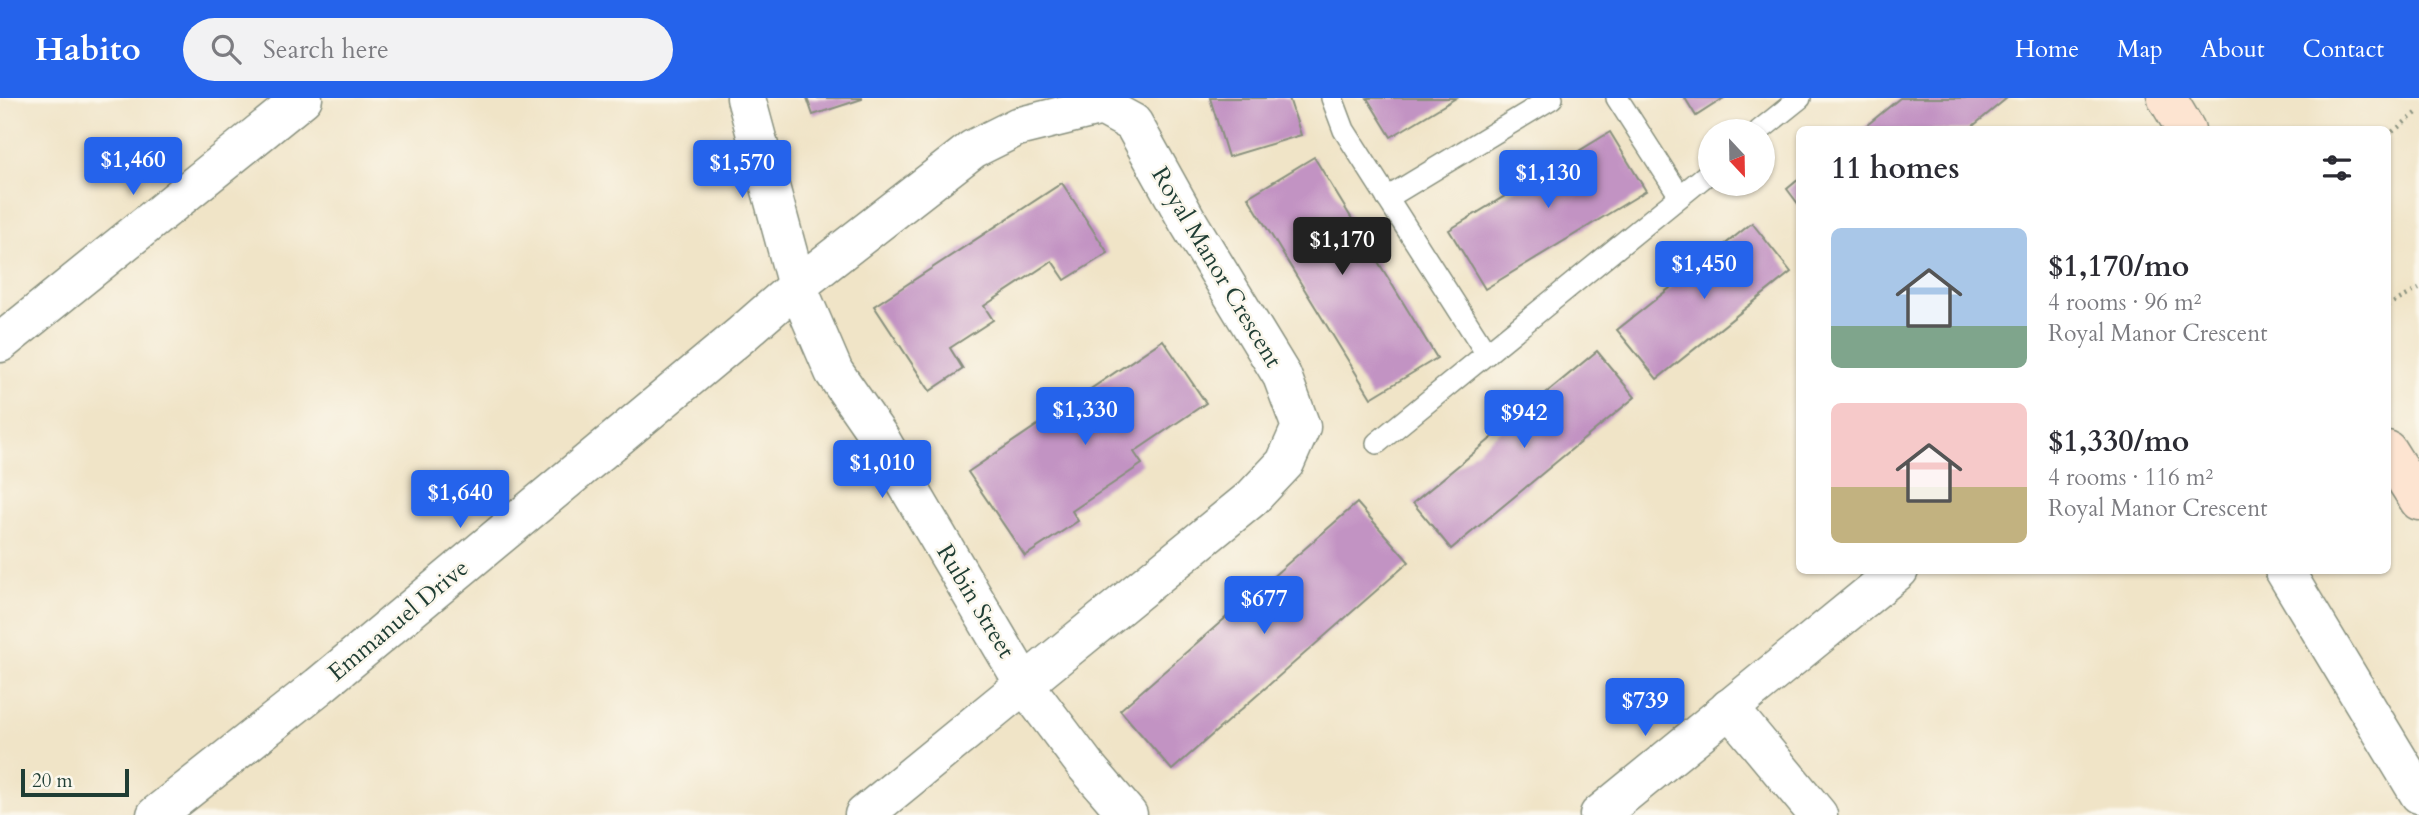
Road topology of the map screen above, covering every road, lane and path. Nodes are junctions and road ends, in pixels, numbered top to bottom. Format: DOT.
graph roads {
  1 [pos="303,98"];
  2 [pos="746,98"];
  3 [pos="1332,98"];
  4 [pos="1552,98"];
  5 [pos="1617,98"];
  6 [pos="1800,98"];
  7 [pos="2166,98"];
  8 [pos="2419,111"];
  9 [pos="1774,119"];
  10 [pos="2184,126"];
  11 [pos="2391,133"];
  12 [pos="1698,182"];
  13 [pos="1681,196"];
  14 [pos="1387,198"];
  15 [pos="797,286"];
  16 [pos="2419,289"];
  17 [pos="2391,304"];
  18 [pos="0,343"];
  19 [pos="1487,354"];
  20 [pos="1377,443"];
  21 [pos="2391,456"];
  22 [pos="2419,501"];
  23 [pos="1894,574"];
  24 [pos="2286,574"];
  25 [pos="1026,685"];
  26 [pos="1729,708"];
  27 [pos="2419,794"];
  28 [pos="156,815"];
  29 [pos="864,815"];
  30 [pos="1128,815"];
  31 [pos="1599,815"];
  32 [pos="1818,815"];
  1 -- 18 [label="street"];
  2 -- 15 [label="street, Rubin Street"];
  3 -- 14 [label="lane"];
  4 -- 14 [label="lane"];
  5 -- 13 [label="lane"];
  6 -- 9 [label="lane"];
  7 -- 10 [label="main road"];
  8 -- 11 [label="path"];
  12 -- 13 [label="lane"];
  13 -- 19 [label="lane"];
  14 -- 19 [label="lane"];
  15 -- 25 [label="street, Rubin Street"];
  15 -- 25 [label="street, Royal Manor Crescent"];
  15 -- 28 [label="street, Emmanuel Drive"];
  16 -- 17 [label="path"];
  19 -- 20 [label="lane"];
  21 -- 22 [label="main road"];
  23 -- 26 [label="street"];
  24 -- 27 [label="street"];
  25 -- 29 [label="street, Royal Manor Crescent"];
  25 -- 30 [label="street, Rubin Street"];
  26 -- 31 [label="street"];
  26 -- 32 [label="street"];
}
